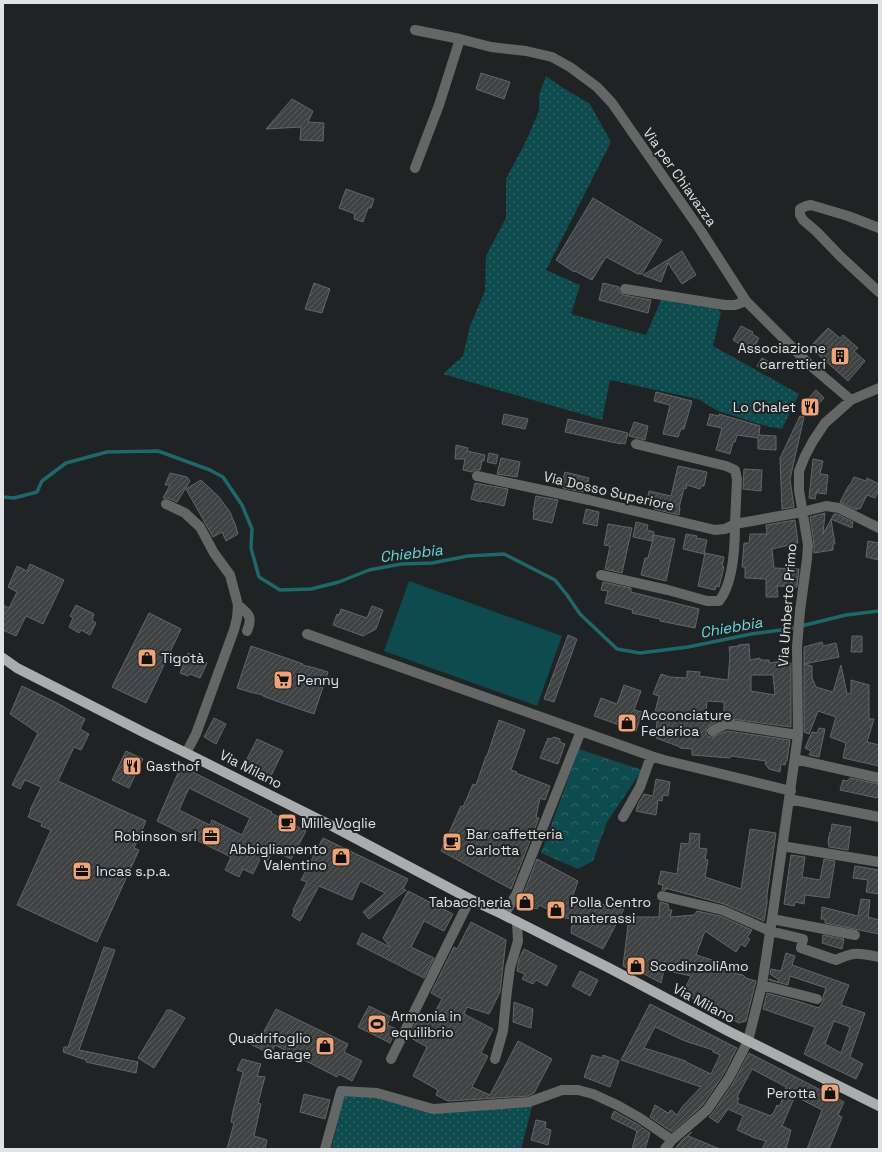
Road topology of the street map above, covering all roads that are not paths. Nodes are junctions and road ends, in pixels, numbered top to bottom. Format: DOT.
graph roads {
  1 [pos="415,30"];
  2 [pos="460,39"];
  3 [pos="415,168"];
  4 [pos="879,228"];
  5 [pos="625,289"];
  6 [pos="879,292"];
  7 [pos="746,301"];
  8 [pos="879,388"];
  9 [pos="851,400"];
  10 [pos="636,444"];
  11 [pos="477,476"];
  12 [pos="166,504"];
  13 [pos="802,512"];
  14 [pos="735,524"];
  15 [pos="879,528"];
  16 [pos="601,575"];
  17 [pos="238,605"];
  18 [pos="247,631"];
  19 [pos="307,634"];
  20 [pos="3,658"];
  21 [pos="3,666"];
  22 [pos="17,668"];
  23 [pos="712,731"];
  24 [pos="581,732"];
  25 [pos="798,735"];
  26 [pos="186,753"];
  27 [pos="651,756"];
  28 [pos="795,759"];
  29 [pos="879,778"];
  30 [pos="790,795"];
  31 [pos="623,817"];
  32 [pos="879,817"];
  33 [pos="782,846"];
  34 [pos="879,862"];
  35 [pos="662,896"];
  36 [pos="470,899"];
  37 [pos="504,915"];
  38 [pos="772,919"];
  39 [pos="517,922"];
  40 [pos="770,931"];
  41 [pos="855,934"];
  42 [pos="879,956"];
  43 [pos="762,985"];
  44 [pos="817,999"];
  45 [pos="748,1041"];
  46 [pos="391,1059"];
  47 [pos="495,1060"];
  48 [pos="879,1106"];
  49 [pos="672,1140"];
  50 [pos="325,1149"];
  51 [pos="665,1149"];
  1 -- 2 [label="street, Via per Chiavazza"];
  2 -- 3 [label="street"];
  2 -- 7 [label="street, Via per Chiavazza"];
  4 -- 6 [label="street"];
  5 -- 7 [label="street"];
  7 -- 9 [label="street, Via per Chiavazza"];
  8 -- 9 [label="street"];
  9 -- 13 [label="street, Via Umberto Primo"];
  10 -- 14 [label="street"];
  11 -- 14 [label="street, Via Dosso Superiore"];
  12 -- 17 [label="street"];
  13 -- 14 [label="street, Via Dosso Superiore"];
  13 -- 15 [label="street, Via Dosso Superiore"];
  13 -- 25 [label="street, Via Umberto Primo"];
  14 -- 16 [label="street"];
  17 -- 18 [label="street"];
  17 -- 26 [label="street"];
  19 -- 24 [label="street"];
  20 -- 22 [label="main road, Via Milano"];
  21 -- 22 [label="main road, Via Milano"];
  22 -- 26 [label="main road, Via Milano"];
  23 -- 25 [label="street"];
  24 -- 27 [label="street"];
  24 -- 37 [label="street"];
  25 -- 28 [label="street, Via Umberto Primo"];
  26 -- 36 [label="main road, Via Milano"];
  27 -- 30 [label="street"];
  27 -- 31 [label="street"];
  28 -- 29 [label="street"];
  28 -- 30 [label="street, Via Umberto Primo"];
  30 -- 32 [label="street"];
  30 -- 33 [label="street, Via Umberto Primo"];
  33 -- 34 [label="street"];
  33 -- 38 [label="street, Via Umberto Primo"];
  35 -- 40 [label="street"];
  36 -- 37 [label="main road, Via Milano"];
  36 -- 46 [label="street"];
  37 -- 39 [label="main road, Via Milano"];
  38 -- 40 [label="street, Via Umberto Primo"];
  38 -- 41 [label="street"];
  39 -- 45 [label="main road, Via Milano"];
  39 -- 47 [label="street"];
  40 -- 42 [label="street"];
  40 -- 43 [label="street, Via Umberto Primo"];
  43 -- 44 [label="street"];
  43 -- 45 [label="street, Via Umberto Primo"];
  45 -- 48 [label="main road, Via Milano"];
  45 -- 49 [label="street, Via Umberto Primo"];
  49 -- 50 [label="street"];
  49 -- 51 [label="street, Via Umberto Primo"];
}
